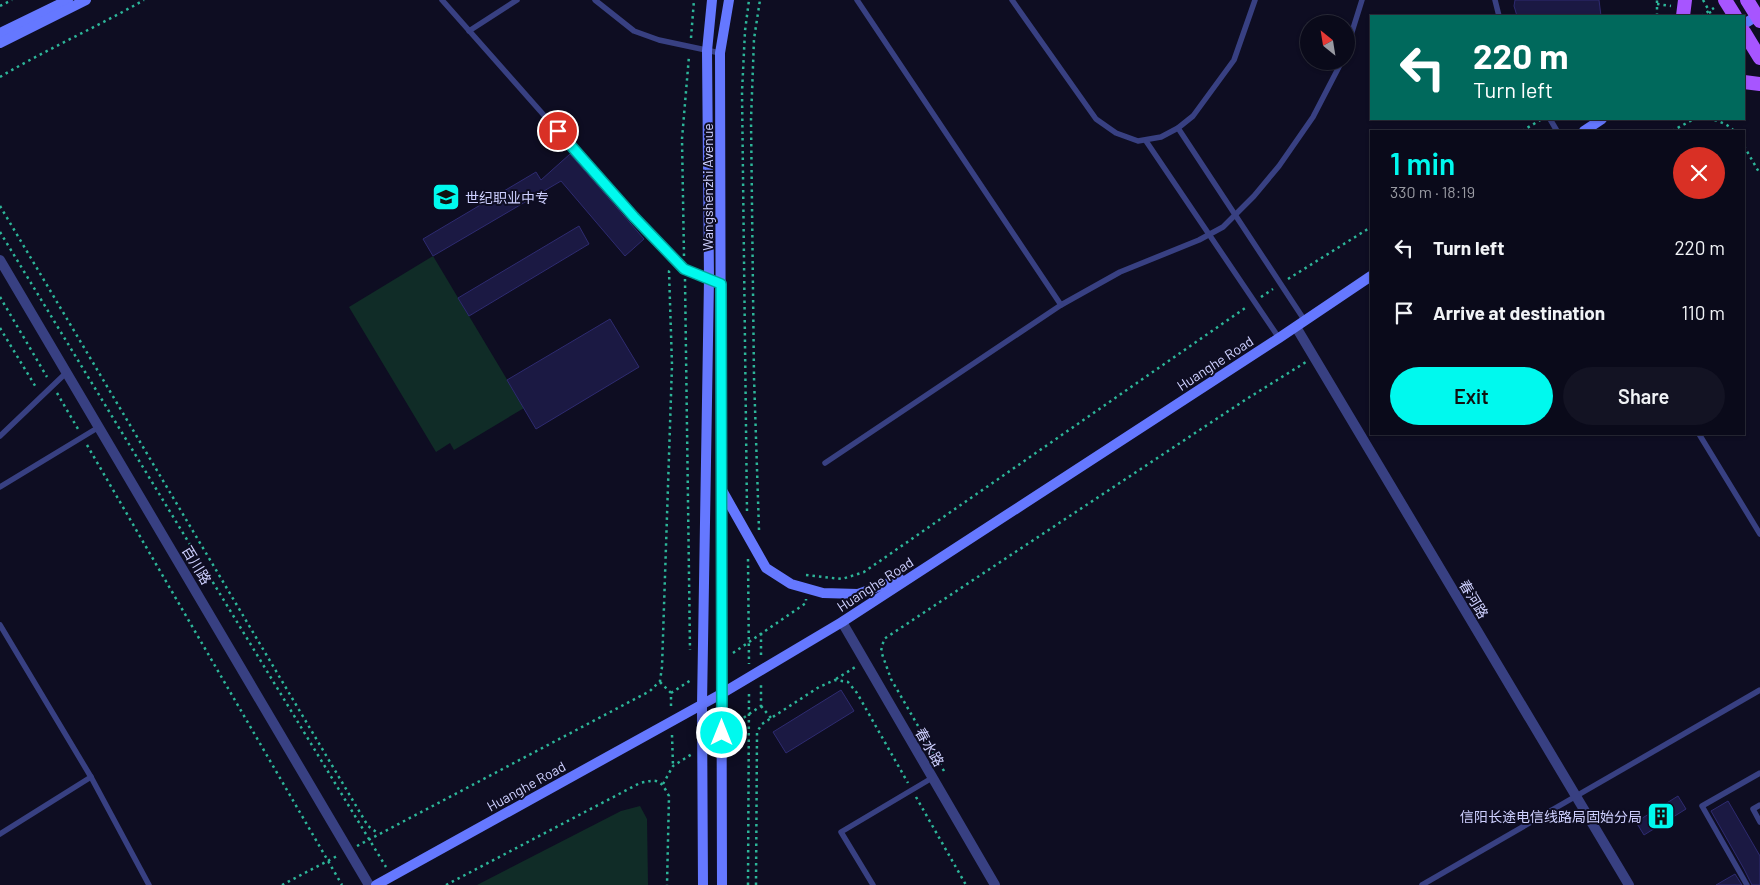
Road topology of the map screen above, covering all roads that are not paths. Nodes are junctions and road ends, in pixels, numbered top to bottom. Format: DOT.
graph roads {
  1 [pos="68,0"];
  2 [pos="86,0"];
  3 [pos="442,0"];
  4 [pos="517,0"];
  5 [pos="595,0"];
  6 [pos="712,0"];
  7 [pos="729,0"];
  8 [pos="857,0"];
  9 [pos="1012,0"];
  10 [pos="1255,0"];
  11 [pos="1362,0"];
  12 [pos="1495,0"];
  13 [pos="1685,0"];
  14 [pos="1725,0"];
  15 [pos="1747,0"];
  16 [pos="1499,15"];
  17 [pos="1683,15"];
  18 [pos="1734,15"];
  19 [pos="1759,17"];
  20 [pos="1355,22"];
  21 [pos="1745,24"];
  22 [pos="469,31"];
  23 [pos="0,33"];
  24 [pos="1745,34"];
  25 [pos="0,43"];
  26 [pos="707,51"];
  27 [pos="720,53"];
  28 [pos="1760,58"];
  29 [pos="1338,70"];
  30 [pos="1745,82"];
  31 [pos="1760,84"];
  32 [pos="1600,120"];
  33 [pos="1178,128"];
  34 [pos="1586,130"];
  35 [pos="1146,141"];
  36 [pos="1236,215"];
  37 [pos="1210,235"];
  38 [pos="0,260"];
  39 [pos="1370,277"];
  40 [pos="708,279"];
  41 [pos="721,284"];
  42 [pos="1061,305"];
  43 [pos="1305,321"];
  44 [pos="1296,327"];
  45 [pos="1280,338"];
  46 [pos="67,372"];
  47 [pos="99,427"];
  48 [pos="1700,435"];
  49 [pos="0,436"];
  50 [pos="825,462"];
  51 [pos="0,487"];
  52 [pos="722,490"];
  53 [pos="1760,534"];
  54 [pos="917,573"];
  55 [pos="842,622"];
  56 [pos="0,625"];
  57 [pos="1760,690"];
  58 [pos="722,694"];
  59 [pos="702,705"];
  60 [pos="1760,773"];
  61 [pos="91,777"];
  62 [pos="932,778"];
  63 [pos="1577,796"];
  64 [pos="1760,805"];
  65 [pos="1760,822"];
  66 [pos="0,834"];
  67 [pos="149,885"];
  68 [pos="369,885"];
  69 [pos="376,885"];
  70 [pos="703,885"];
  71 [pos="722,885"];
  72 [pos="873,885"];
  73 [pos="995,885"];
  74 [pos="1422,885"];
  75 [pos="1630,885"];
  76 [pos="1747,885"];
  1 -- 23 [label="main road"];
  2 -- 25 [label="main road"];
  3 -- 22 [label="lane"];
  4 -- 22 [label="lane"];
  5 -- 26 [label="lane"];
  6 -- 26 [label="main road"];
  7 -- 27 [label="main road, Wangshenzhi Avenue"];
  8 -- 42 [label="lane"];
  9 -- 35 [label="lane"];
  10 -- 33 [label="lane"];
  11 -- 20 [label="lane"];
  12 -- 16 [label="lane"];
  13 -- 17 [label="main road"];
  14 -- 18 [label="main road"];
  15 -- 19 [label="main road"];
  19 -- 21 [label="main road"];
  22 -- 40 [label="lane"];
  24 -- 28 [label="main road"];
  26 -- 27 [label="lane"];
  26 -- 40 [label="main road"];
  27 -- 41 [label="main road, Wangshenzhi Avenue"];
  29 -- 36 [label="lane"];
  30 -- 31 [label="main road"];
  32 -- 34 [label="main road"];
  33 -- 35 [label="lane"];
  33 -- 36 [label="lane"];
  35 -- 37 [label="lane"];
  36 -- 37 [label="lane"];
  36 -- 43 [label="lane"];
  37 -- 42 [label="lane"];
  37 -- 45 [label="lane"];
  38 -- 46 [label="street, 百川路"];
  39 -- 43 [label="main road, Huanghe Road"];
  40 -- 41 [label="lane"];
  40 -- 59 [label="main road"];
  41 -- 52 [label="main road, Wangshenzhi Avenue"];
  42 -- 50 [label="lane"];
  43 -- 44 [label="main road, Huanghe Road"];
  44 -- 45 [label="main road, Huanghe Road"];
  44 -- 63 [label="street, 春河路"];
  45 -- 54 [label="main road, Huanghe Road"];
  46 -- 47 [label="street, 百川路"];
  46 -- 49 [label="lane"];
  47 -- 51 [label="lane"];
  47 -- 68 [label="street, 百川路"];
  48 -- 53 [label="lane"];
  52 -- 54 [label="main road"];
  52 -- 58 [label="main road, Wangshenzhi Avenue"];
  54 -- 55 [label="main road, Huanghe Road"];
  55 -- 58 [label="main road, Huanghe Road"];
  55 -- 62 [label="street, 春水路"];
  56 -- 61 [label="lane"];
  57 -- 63 [label="lane"];
  58 -- 59 [label="main road, Huanghe Road"];
  58 -- 71 [label="main road, Wangshenzhi Avenue"];
  59 -- 69 [label="main road, Huanghe Road"];
  59 -- 70 [label="main road"];
  60 -- 76 [label="lane"];
  61 -- 66 [label="lane"];
  61 -- 67 [label="lane"];
  62 -- 72 [label="lane"];
  62 -- 73 [label="street, 春水路"];
  63 -- 74 [label="lane"];
  63 -- 75 [label="street, 春河路"];
  64 -- 65 [label="lane"];
}
